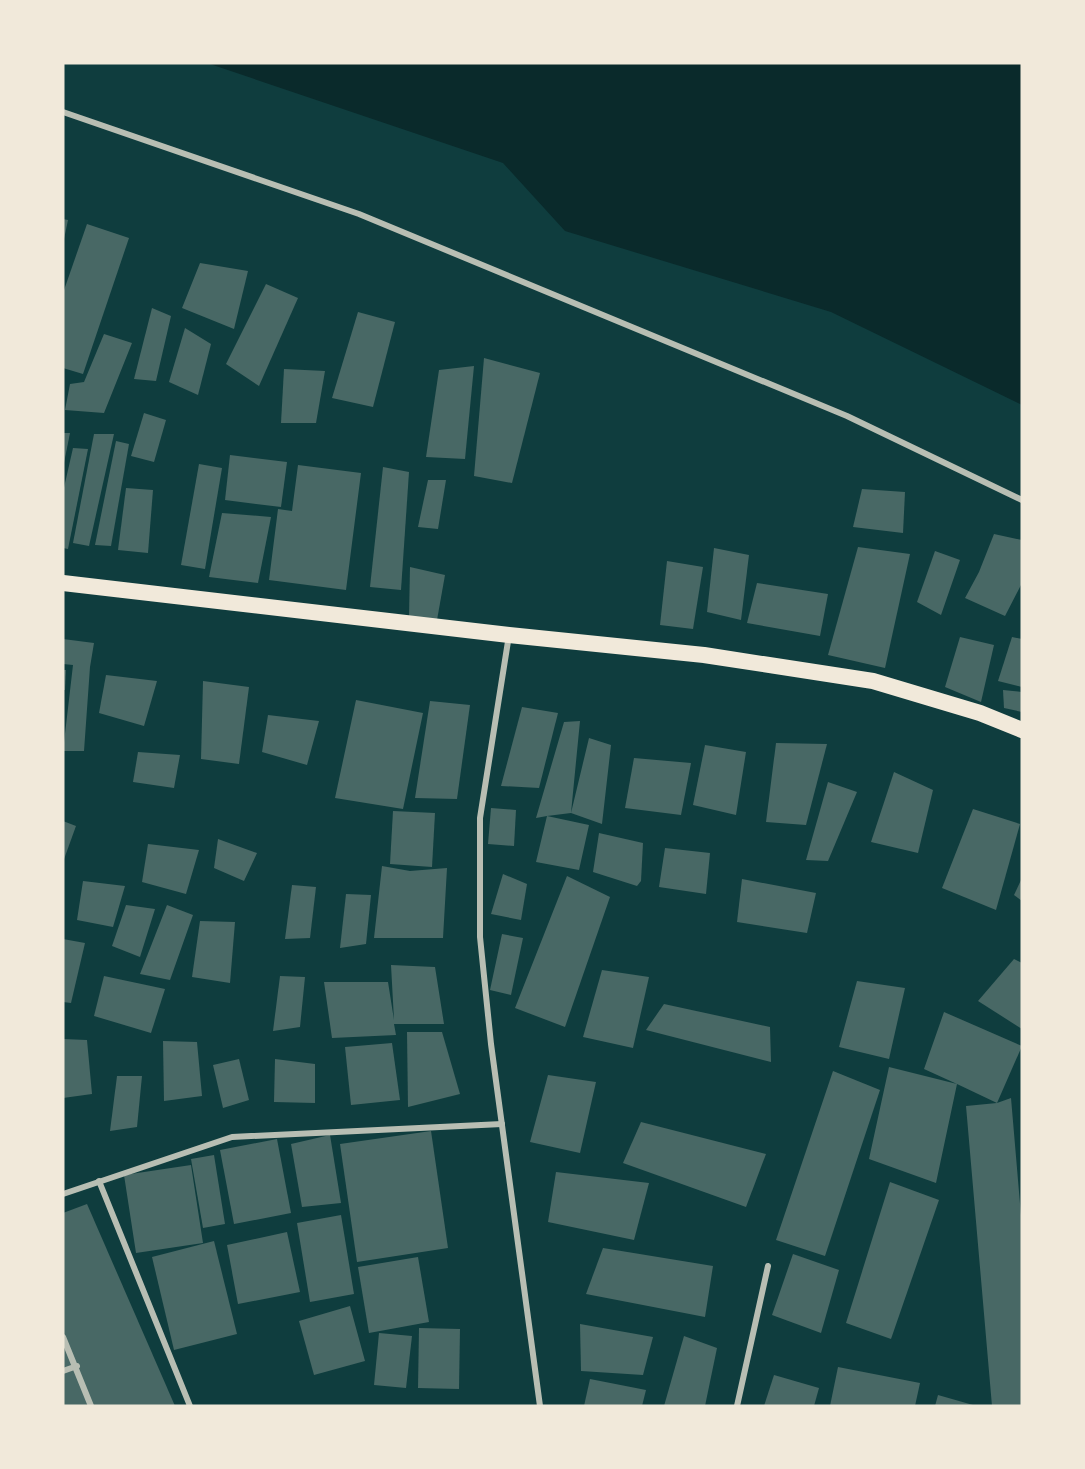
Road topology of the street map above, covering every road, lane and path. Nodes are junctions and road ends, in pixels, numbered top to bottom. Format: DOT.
graph roads {
  1 [pos="63,112"];
  2 [pos="1022,500"];
  3 [pos="63,583"];
  4 [pos="509,634"];
  5 [pos="1022,730"];
  6 [pos="502,1124"];
  7 [pos="99,1181"];
  8 [pos="63,1194"];
  9 [pos="768,1266"];
  10 [pos="63,1337"];
  11 [pos="77,1366"];
  12 [pos="63,1371"];
  13 [pos="91,1406"];
  14 [pos="190,1406"];
  15 [pos="540,1406"];
  16 [pos="737,1406"];
  1 -- 2 [label="street"];
  3 -- 4 [label="highway"];
  4 -- 5 [label="highway"];
  4 -- 6 [label="street"];
  6 -- 7 [label="street"];
  6 -- 15 [label="street"];
  7 -- 8 [label="street"];
  7 -- 14 [label="street"];
  9 -- 16 [label="street"];
  10 -- 11 [label="street"];
  11 -- 12 [label="street"];
  11 -- 13 [label="street"];
}
